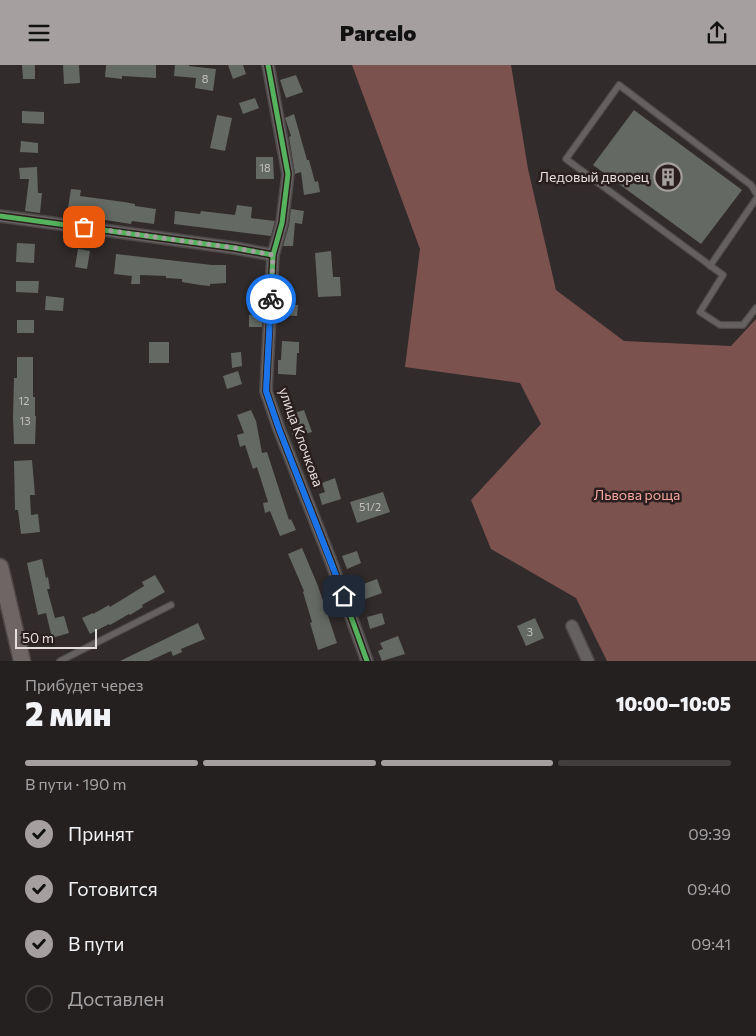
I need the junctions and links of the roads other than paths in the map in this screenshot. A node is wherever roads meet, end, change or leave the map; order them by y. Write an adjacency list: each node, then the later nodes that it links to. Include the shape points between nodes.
1 (268, 65): 5 (street, улица Клочкова, via 288,174 282,223)
2 (756, 193): 6 (lane, via 751,185 619,85 566,159)
3 (756, 199): 6 (lane)
4 (0, 216): 5 (street)
5 (273, 255): 13 (street, улица Клочкова, via 266,391)
6 (710, 266): 7 (lane, via 723,275 700,312 720,325 743,325)
7 (756, 308)
8 (0, 567): 11 (main road)
9 (171, 605): 12 (lane)
10 (572, 626): 14 (street)
11 (23, 661)
12 (60, 661)
13 (367, 661)
14 (588, 661)

